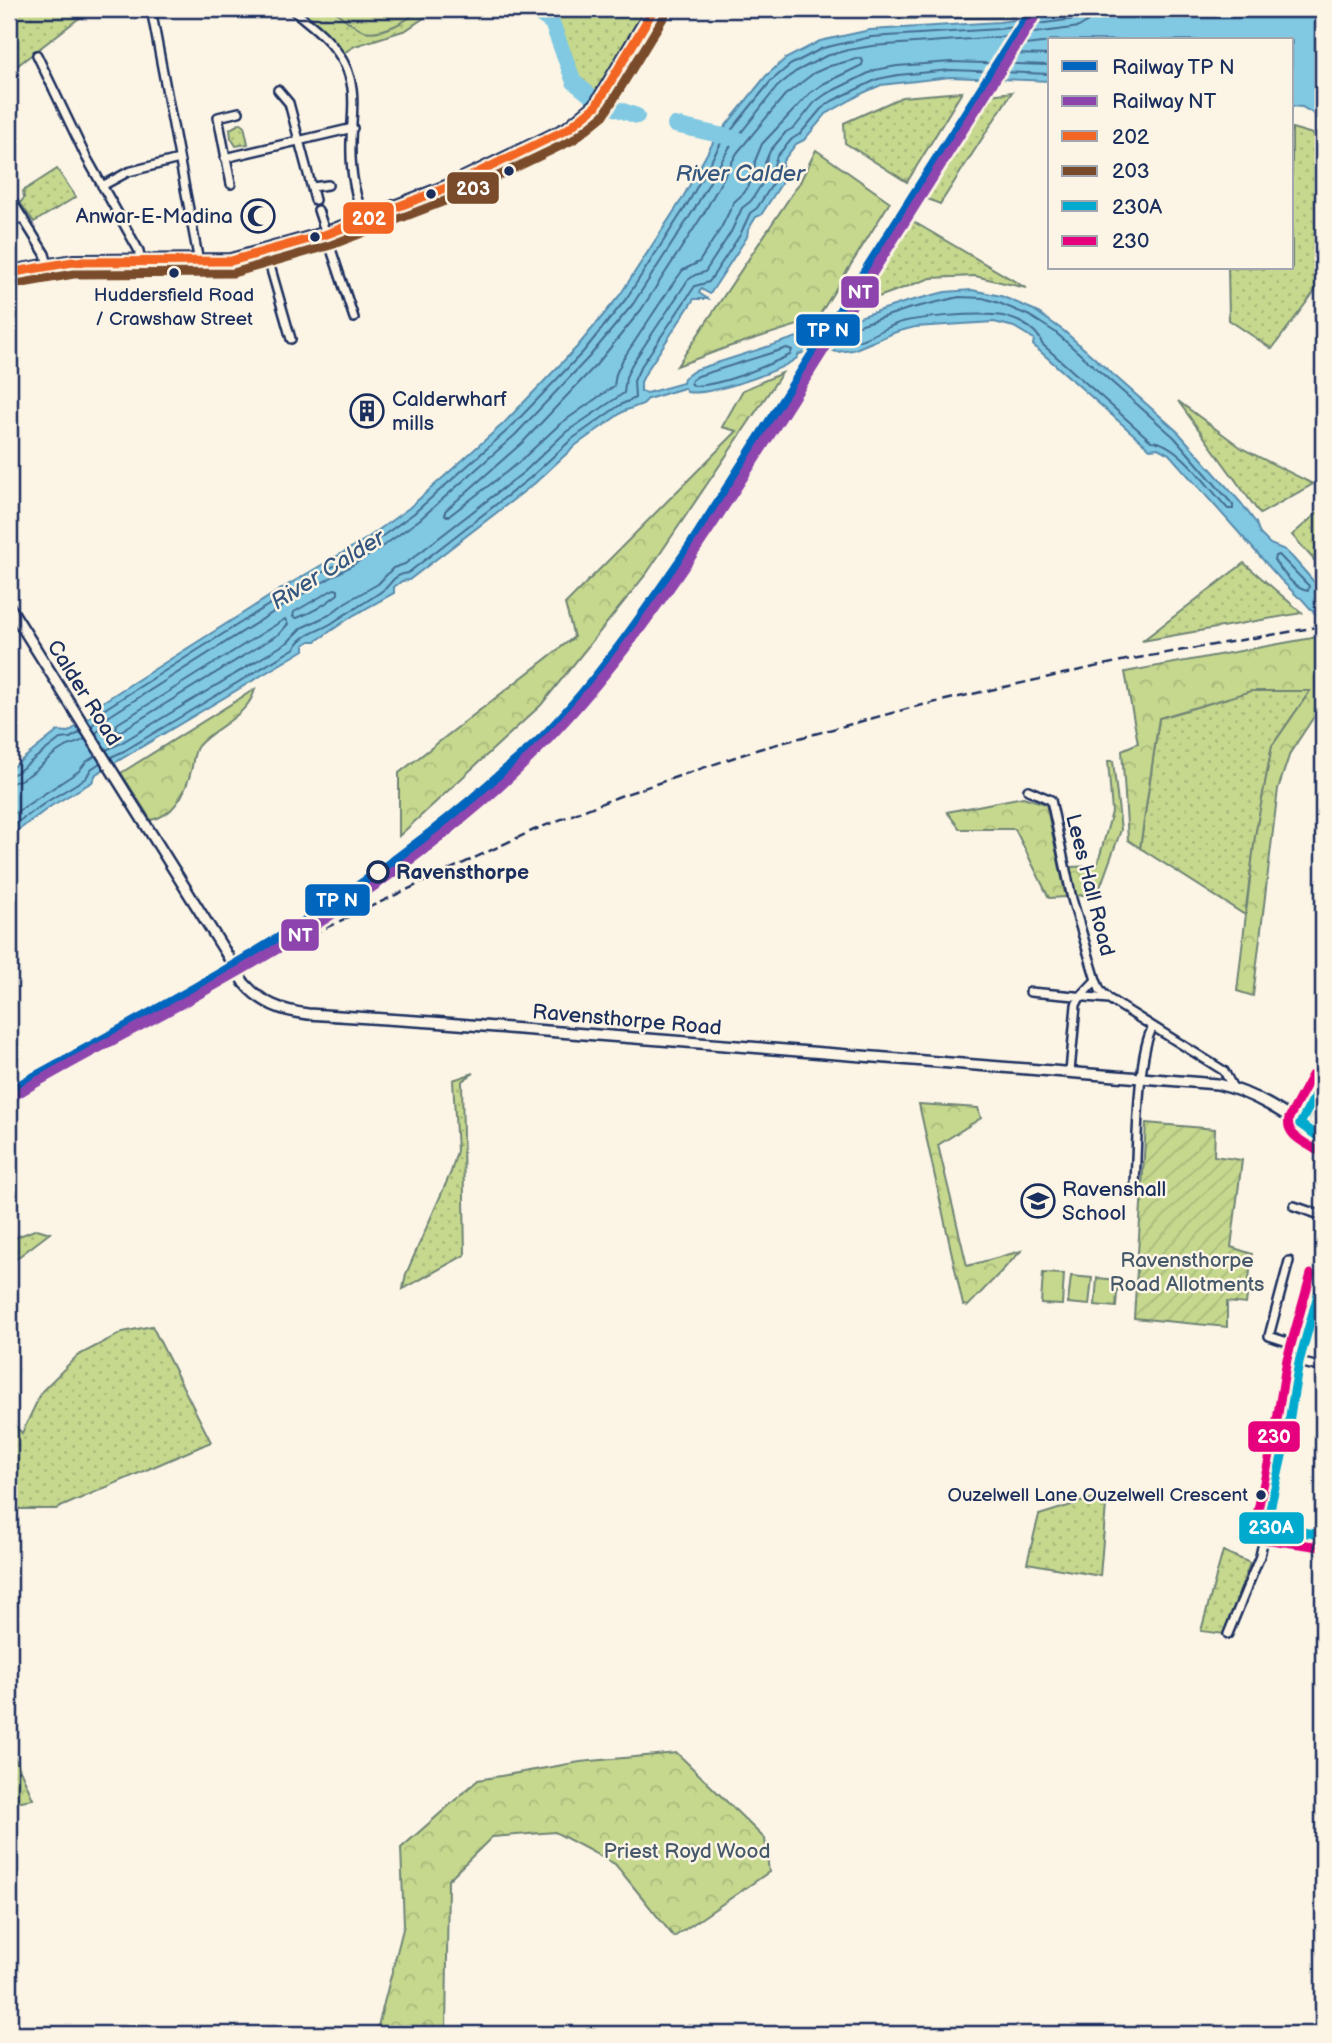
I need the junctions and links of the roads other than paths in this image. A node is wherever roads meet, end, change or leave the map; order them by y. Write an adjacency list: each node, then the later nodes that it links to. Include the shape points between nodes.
1 (151, 9): 10 (street)
2 (292, 9): 7 (street, via 340,55 353,91)
3 (654, 9): 19 (highway, via 596,106 568,129)
4 (37, 55): 13 (street)
5 (278, 90): 8 (street, via 289,103)
6 (239, 112): 9 (street, via 218,117)
7 (353, 128): 8 (street); 19 (street, via 353,188)
8 (299, 139): 9 (street); 14 (street)
9 (225, 158): 11 (street)
10 (179, 159): 13 (street, via 128,172); 24 (street)
11 (231, 184)
12 (328, 185): 14 (street)
13 (102, 186): 23 (street, via 139,250)
14 (312, 187): 16 (street)
15 (9, 196): 18 (street)
16 (315, 200)
17 (318, 210): 21 (street)
18 (22, 218): 20 (street); 25 (street)
19 (365, 221): 21 (highway)
20 (9, 225)
21 (327, 234): 22 (highway); 27 (street)
22 (267, 252): 24 (highway, via 230,261); 28 (street)
23 (140, 260): 24 (highway); 25 (highway)
24 (199, 262)
25 (48, 265): 26 (highway)
26 (9, 273)
27 (354, 318)
28 (291, 339)
29 (9, 606): 31 (street, Calder Road)
30 (1028, 790): 32 (street, Lees Hall Road, via 1051,800 1072,899)
31 (130, 797): 37 (street, Ravensthorpe Road, bridge, via 244,984 255,996 293,1013)
32 (1096, 980): 34 (street); 35 (street, Lees Hall Road)
33 (1030, 992): 34 (street, Lees Hall Road)
34 (1080, 997): 35 (street, Lees Hall Road); 37 (street)
35 (1109, 999): 36 (street, Lees Hall Road)
36 (1153, 1027): 38 (street, via 1147,1036); 40 (street, Lees Hall Road, via 1224,1071)
37 (1070, 1072): 38 (street, Ravensthorpe Road)
38 (1142, 1077): 40 (street, Ravensthorpe Road); 43 (street)
39 (1323, 1081): 41 (street)
40 (1233, 1088): 41 (street, Lees Hall Road)
41 (1300, 1124): 42 (street, Lees Hall Road)
42 (1323, 1140)
43 (1135, 1184)
44 (1294, 1206): 45 (street)
45 (1323, 1216)
46 (1289, 1261): 48 (street, via 1269,1336)
47 (1323, 1276): 48 (street)
48 (1303, 1347): 49 (street)
49 (1299, 1362): 50 (street); 51 (street)
50 (1323, 1367)
51 (1266, 1527): 52 (street); 53 (street, via 1260,1556)
52 (1323, 1535)
53 (1228, 1634)

